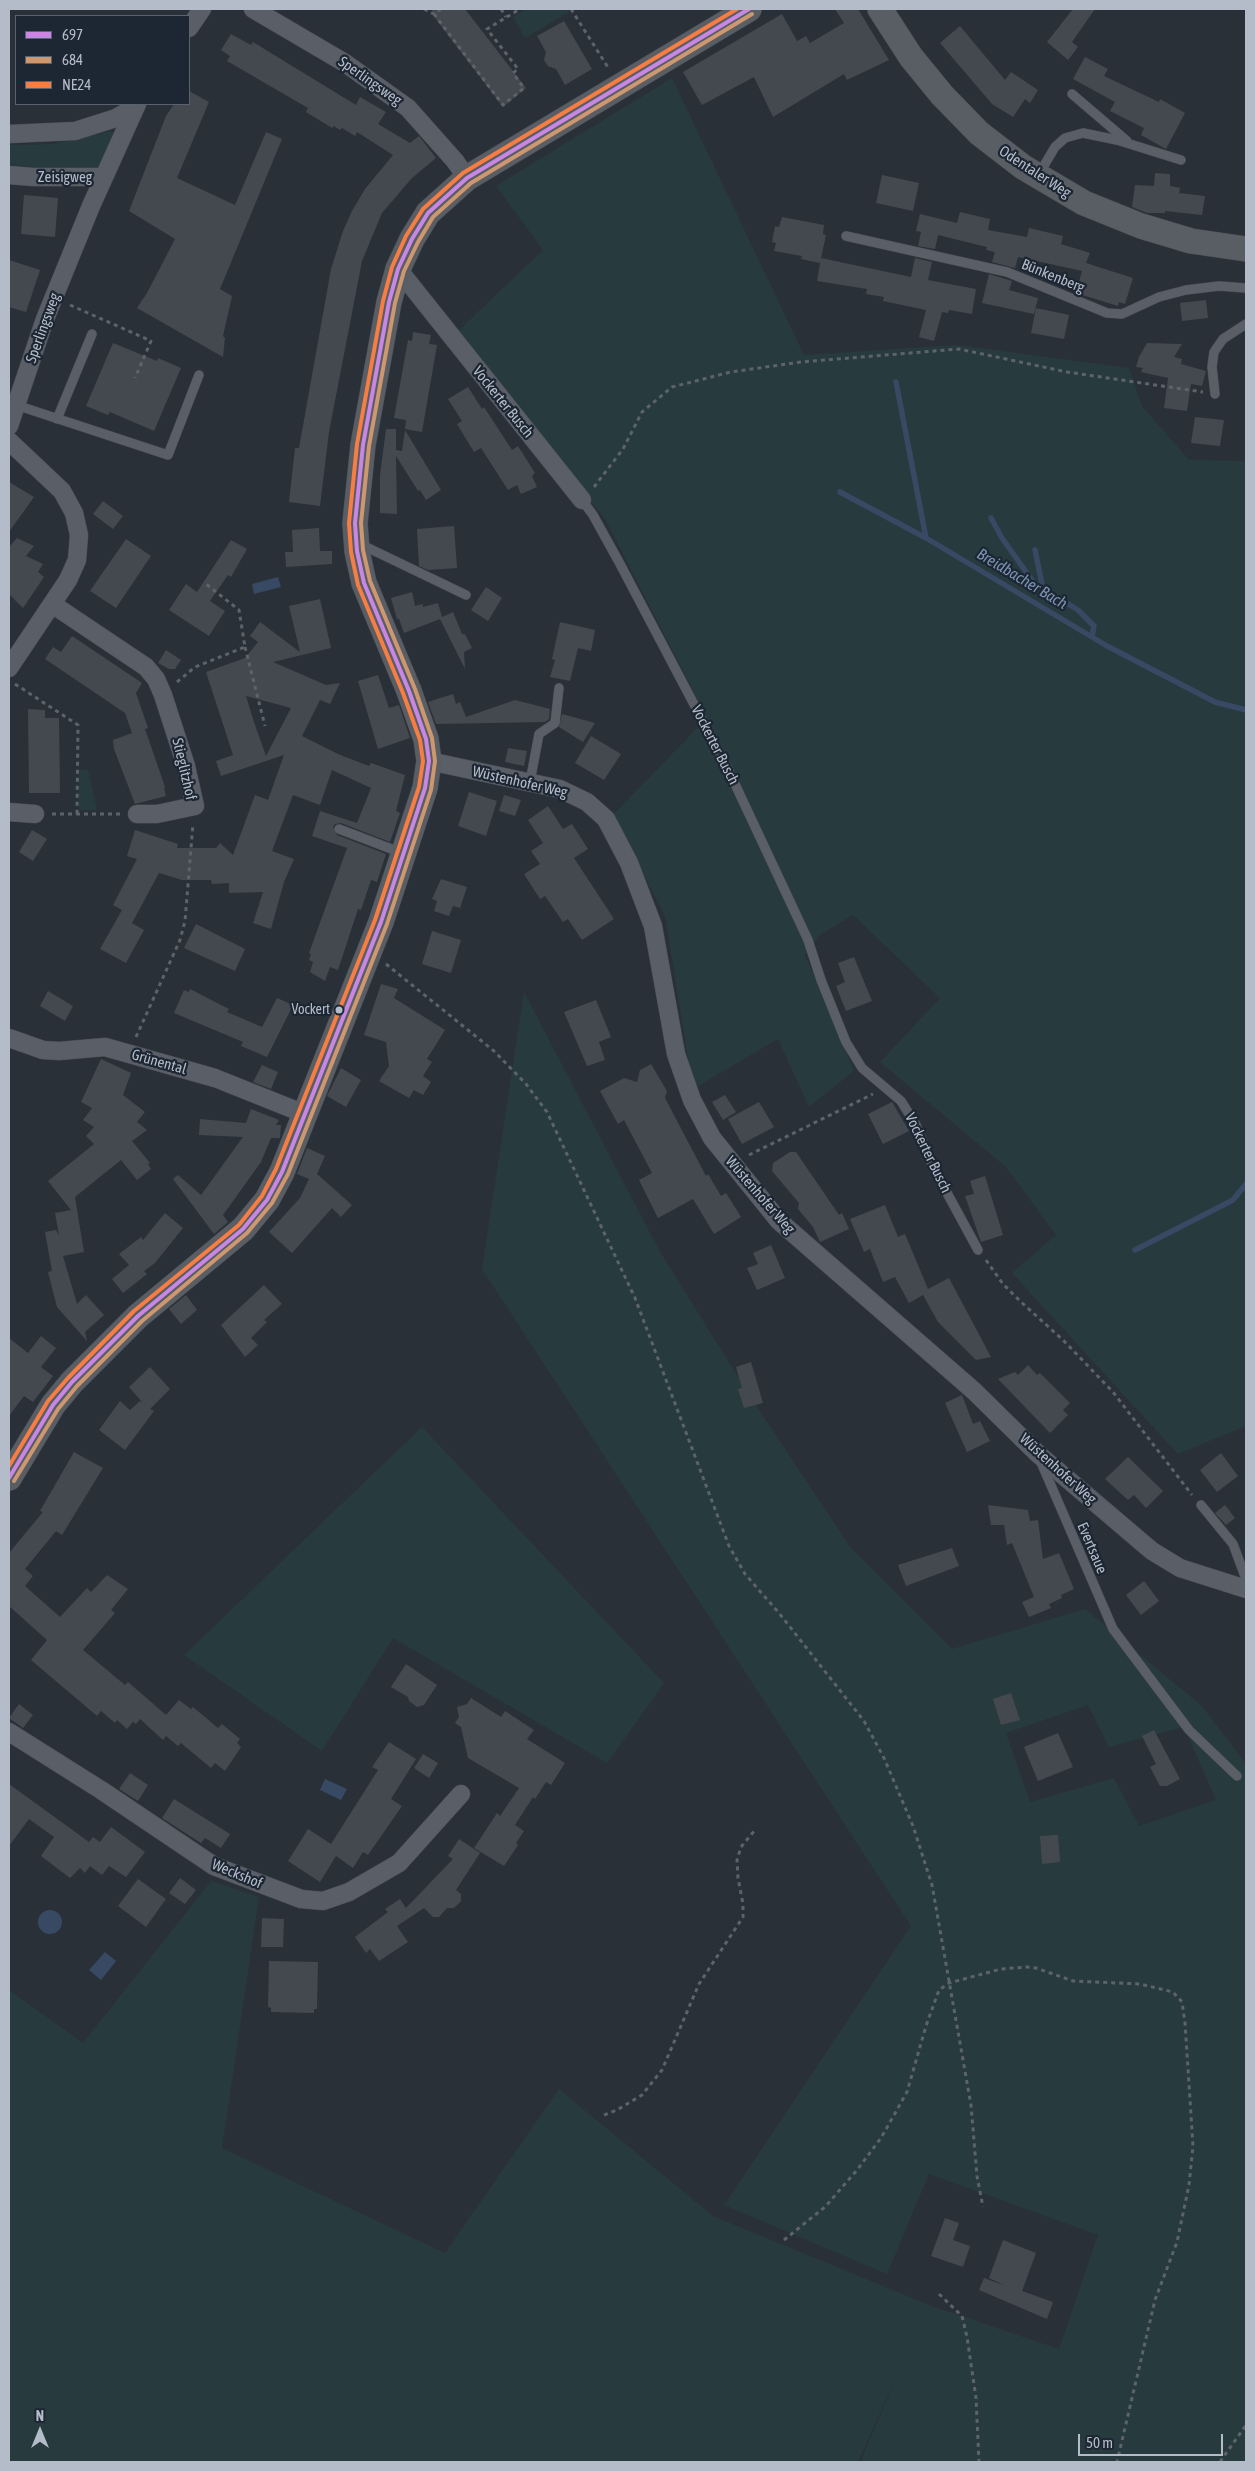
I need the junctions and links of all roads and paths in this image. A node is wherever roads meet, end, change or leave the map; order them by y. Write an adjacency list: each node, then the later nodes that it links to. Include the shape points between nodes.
1 (202, 9): 12 (street)
2 (253, 9): 22 (street, Sperlingsweg, via 345,62 408,108)
3 (424, 9): 10 (path)
4 (441, 9): 10 (path)
5 (501, 9): 11 (path)
6 (520, 9): 11 (path)
7 (571, 9): 13 (path)
8 (749, 9): 13 (street)
9 (880, 9): 20 (street, Odentaler Weg, via 919,68 962,117 1001,151)
10 (434, 14): 11 (path, via 503,105 524,88 513,73 518,69 487,29)
11 (506, 17)
12 (190, 27)
13 (621, 86): 22 (street)
14 (1072, 94): 17 (lane)
15 (136, 105): 16 (street, Zeisigweg, via 116,118 75,130); 21 (street, Zeisigweg)
16 (9, 134)
17 (1130, 144): 18 (lane); 20 (lane, via 1083,133 1065,138 1055,147)
18 (1181, 160)
19 (9, 175): 21 (street, Zeisigweg)
20 (1038, 176): 24 (street, Odentaler Weg, via 1084,203 1141,226 1191,241)
21 (104, 177): 27 (street, Sperlingsweg)
22 (466, 178): 25 (street, via 428,213)
23 (846, 236): 26 (lane, Bünkenberg, via 1007,272 1107,313 1122,314 1159,297 1186,290 1219,286)
24 (1246, 249)
25 (398, 269): 37 (street, Vockerter Busch); 38 (street, via 362,453)
26 (1246, 288)
27 (54, 298): 31 (path, via 151,341); 33 (street, Sperlingsweg)
28 (1246, 324): 32 (lane, via 1223,339 1214,352)
29 (92, 334): 34 (lane)
30 (199, 375): 34 (lane, via 168,455)
31 (136, 378)
32 (1215, 394): 37 (path, via 1067,372 959,349 801,362 732,372 672,387 642,412 623,449)
33 (16, 405): 34 (lane); 35 (street, Sperlingsweg)
34 (57, 419)
35 (9, 426)
36 (9, 441): 41 (street, via 62,491 78,525 75,565)
37 (582, 500): 60 (lane, Vockerter Busch, via 619,562 727,767 808,940 846,1042 862,1068)
38 (356, 543): 40 (lane); 48 (street, via 364,583 420,719)
39 (206, 584): 42 (path, via 239,610)
40 (466, 595)
41 (52, 604): 43 (street); 46 (street, Stieglitzhof, via 146,667)
42 (245, 647): 46 (path, via 194,667); 47 (path)
43 (9, 668)
44 (9, 680): 53 (path, via 78,725)
45 (559, 688): 49 (lane, via 555,723 539,734)
46 (163, 695): 50 (street, Stieglitzhof, via 186,766)
47 (265, 726)
48 (429, 761): 49 (street, Wüstenhofer Weg); 56 (street, via 425,788)
49 (530, 782): 62 (street, Wüstenhofer Weg, via 565,791 587,802 606,819 616,836 654,926 676,1054 685,1084 712,1138)
50 (194, 806): 54 (street, Stieglitzhof, via 164,813); 59 (path, via 185,921 180,940)
51 (9, 812): 52 (street)
52 (35, 814): 53 (path)
53 (77, 814): 54 (path)
54 (136, 814)
55 (339, 829): 56 (lane)
56 (404, 853): 57 (street)
57 (370, 950): 61 (street); 73 (path, via 494,1050 547,1112 634,1298 729,1546 745,1574 864,1721 884,1758 913,1826 932,1885)
58 (9, 1038): 59 (street, Grünental, via 43,1050 105,1047)
59 (129, 1053): 61 (street, Grünental, via 233,1084)
60 (887, 1087): 62 (path); 63 (lane, Vockerter Busch, via 902,1101 916,1125 934,1169)
61 (305, 1114): 65 (street, via 282,1172 262,1206 243,1229 138,1316 72,1382 53,1405)
62 (733, 1163): 64 (street, Wüstenhofer Weg, via 779,1221 974,1391)
63 (978, 1250): 66 (path, via 1009,1290 1113,1392)
64 (1038, 1454): 68 (street, Wüstenhofer Weg, via 1171,1564); 70 (lane, Evertsaue, via 1113,1629 1189,1730)
65 (9, 1478)
66 (1201, 1505): 67 (lane, via 1232,1544)
67 (1246, 1579)
68 (1246, 1590)
69 (9, 1732): 71 (street, Weckshof, via 214,1866 301,1899 323,1901 349,1892 399,1863)
70 (1237, 1776)
71 (461, 1794)
72 (755, 1830): 74 (path, via 741,1848 737,1860 743,1917 700,1984 662,2070 642,2095)
73 (949, 1983): 75 (path, via 971,2106); 76 (path, via 939,1990 907,2092 881,2138 825,2207); 80 (path, via 1001,1969 1027,1967 1073,1981 1159,1987 1173,1992 1182,2002 1193,2146 1189,2185 1177,2242 1155,2300)
74 (604, 2116)
75 (982, 2207)
76 (784, 2240)
77 (939, 2294): 79 (path, via 962,2316 967,2337 976,2398)
78 (1246, 2425): 81 (path)
79 (979, 2462)
80 (1117, 2462)
81 (1220, 2462)

